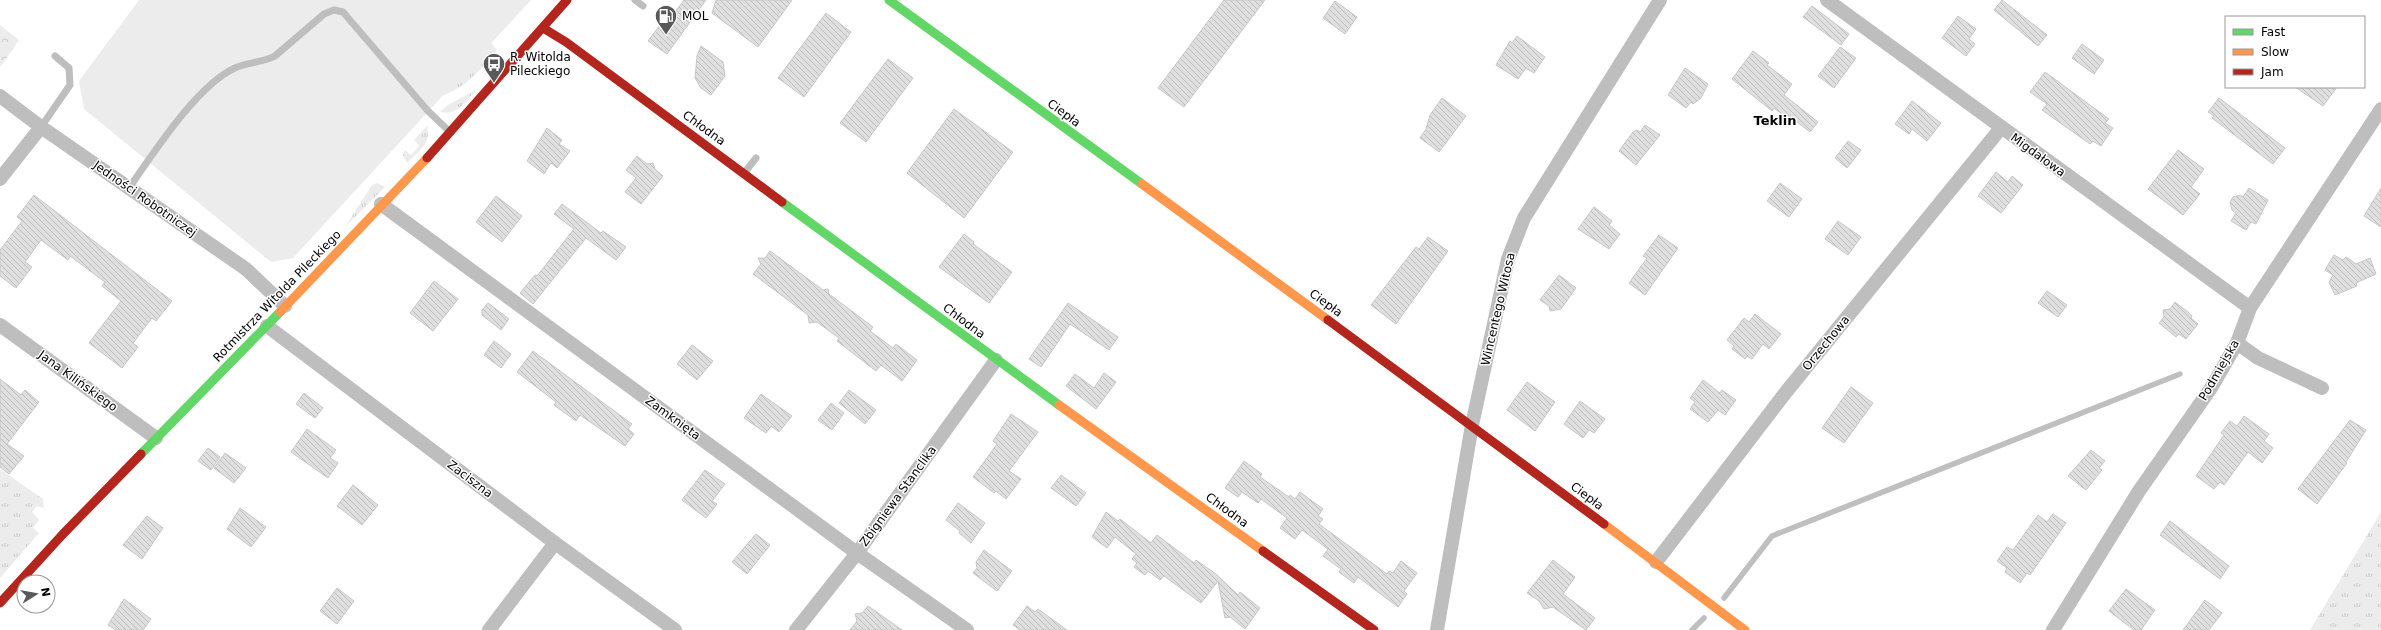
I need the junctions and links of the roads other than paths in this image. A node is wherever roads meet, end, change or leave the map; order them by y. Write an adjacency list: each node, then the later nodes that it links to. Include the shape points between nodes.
1 (567, 0): 7 (street, Rotmistrza Witolda Pileckiego)
2 (635, 0): 6 (lane)
3 (889, 0): 26 (street, Ciepła)
4 (1660, 0): 26 (street, Wincentego Witosa, via 1524,218 1508,259)
5 (1827, 0): 12 (street, Migdałowa)
6 (643, 6)
7 (543, 28): 13 (street, Rotmistrza Witolda Pileckiego); 15 (street, Chłodna, via 566,42)
8 (55, 56): 11 (lane, via 69,68 70,85)
9 (0, 96): 11 (street, Jedności Robotniczej)
10 (2381, 109): 20 (street, Podmiejska)
11 (40, 127): 16 (street); 17 (street, Jedności Robotniczej)
12 (2001, 128): 20 (street, Migdałowa); 30 (street, Orzechowa, via 1786,392)
13 (451, 132): 17 (lane, via 428,111 343,12 334,10 324,14 275,56 235,68 213,82 170,130); 18 (street, Rotmistrza Witolda Pileckiego)
14 (756, 158): 15 (lane)
15 (744, 173): 24 (street, Chłodna)
16 (0, 179)
17 (129, 188): 19 (street, Jedności Robotniczej, via 246,269)
18 (381, 204): 19 (street, Rotmistrza Witolda Pileckiego); 29 (street, Zamknięta)
19 (285, 306): 22 (street, Rotmistrza Witolda Pileckiego)
20 (2250, 308): 23 (street, Podmiejska)
21 (0, 325): 27 (street, Jana Kilińskiego)
22 (267, 326): 27 (street, Rotmistrza Witolda Pileckiego); 28 (street, Zaciszna)
23 (2237, 343): 25 (street, via 2258,358); 39 (street, Podmiejska, via 2211,388 2140,491)
24 (996, 360): 29 (street, Zbigniewa Stanclika); 36 (street, Chłodna)
25 (2322, 388)
26 (1472, 425): 30 (street, Ciepła); 37 (street, Wincentego Witosa)
27 (156, 438): 31 (street, Rotmistrza Witolda Pileckiego)
28 (554, 543): 32 (street); 33 (street, Zaciszna)
29 (857, 553): 34 (street, Zbigniewa Stanclika); 35 (street, Zamknięta)
30 (1656, 562): 38 (street, Ciepła)
31 (0, 603)
32 (489, 630)
33 (675, 630)
34 (796, 630)
35 (967, 630)
36 (1374, 630)
37 (1437, 630)
38 (1745, 630)
39 (2053, 630)

